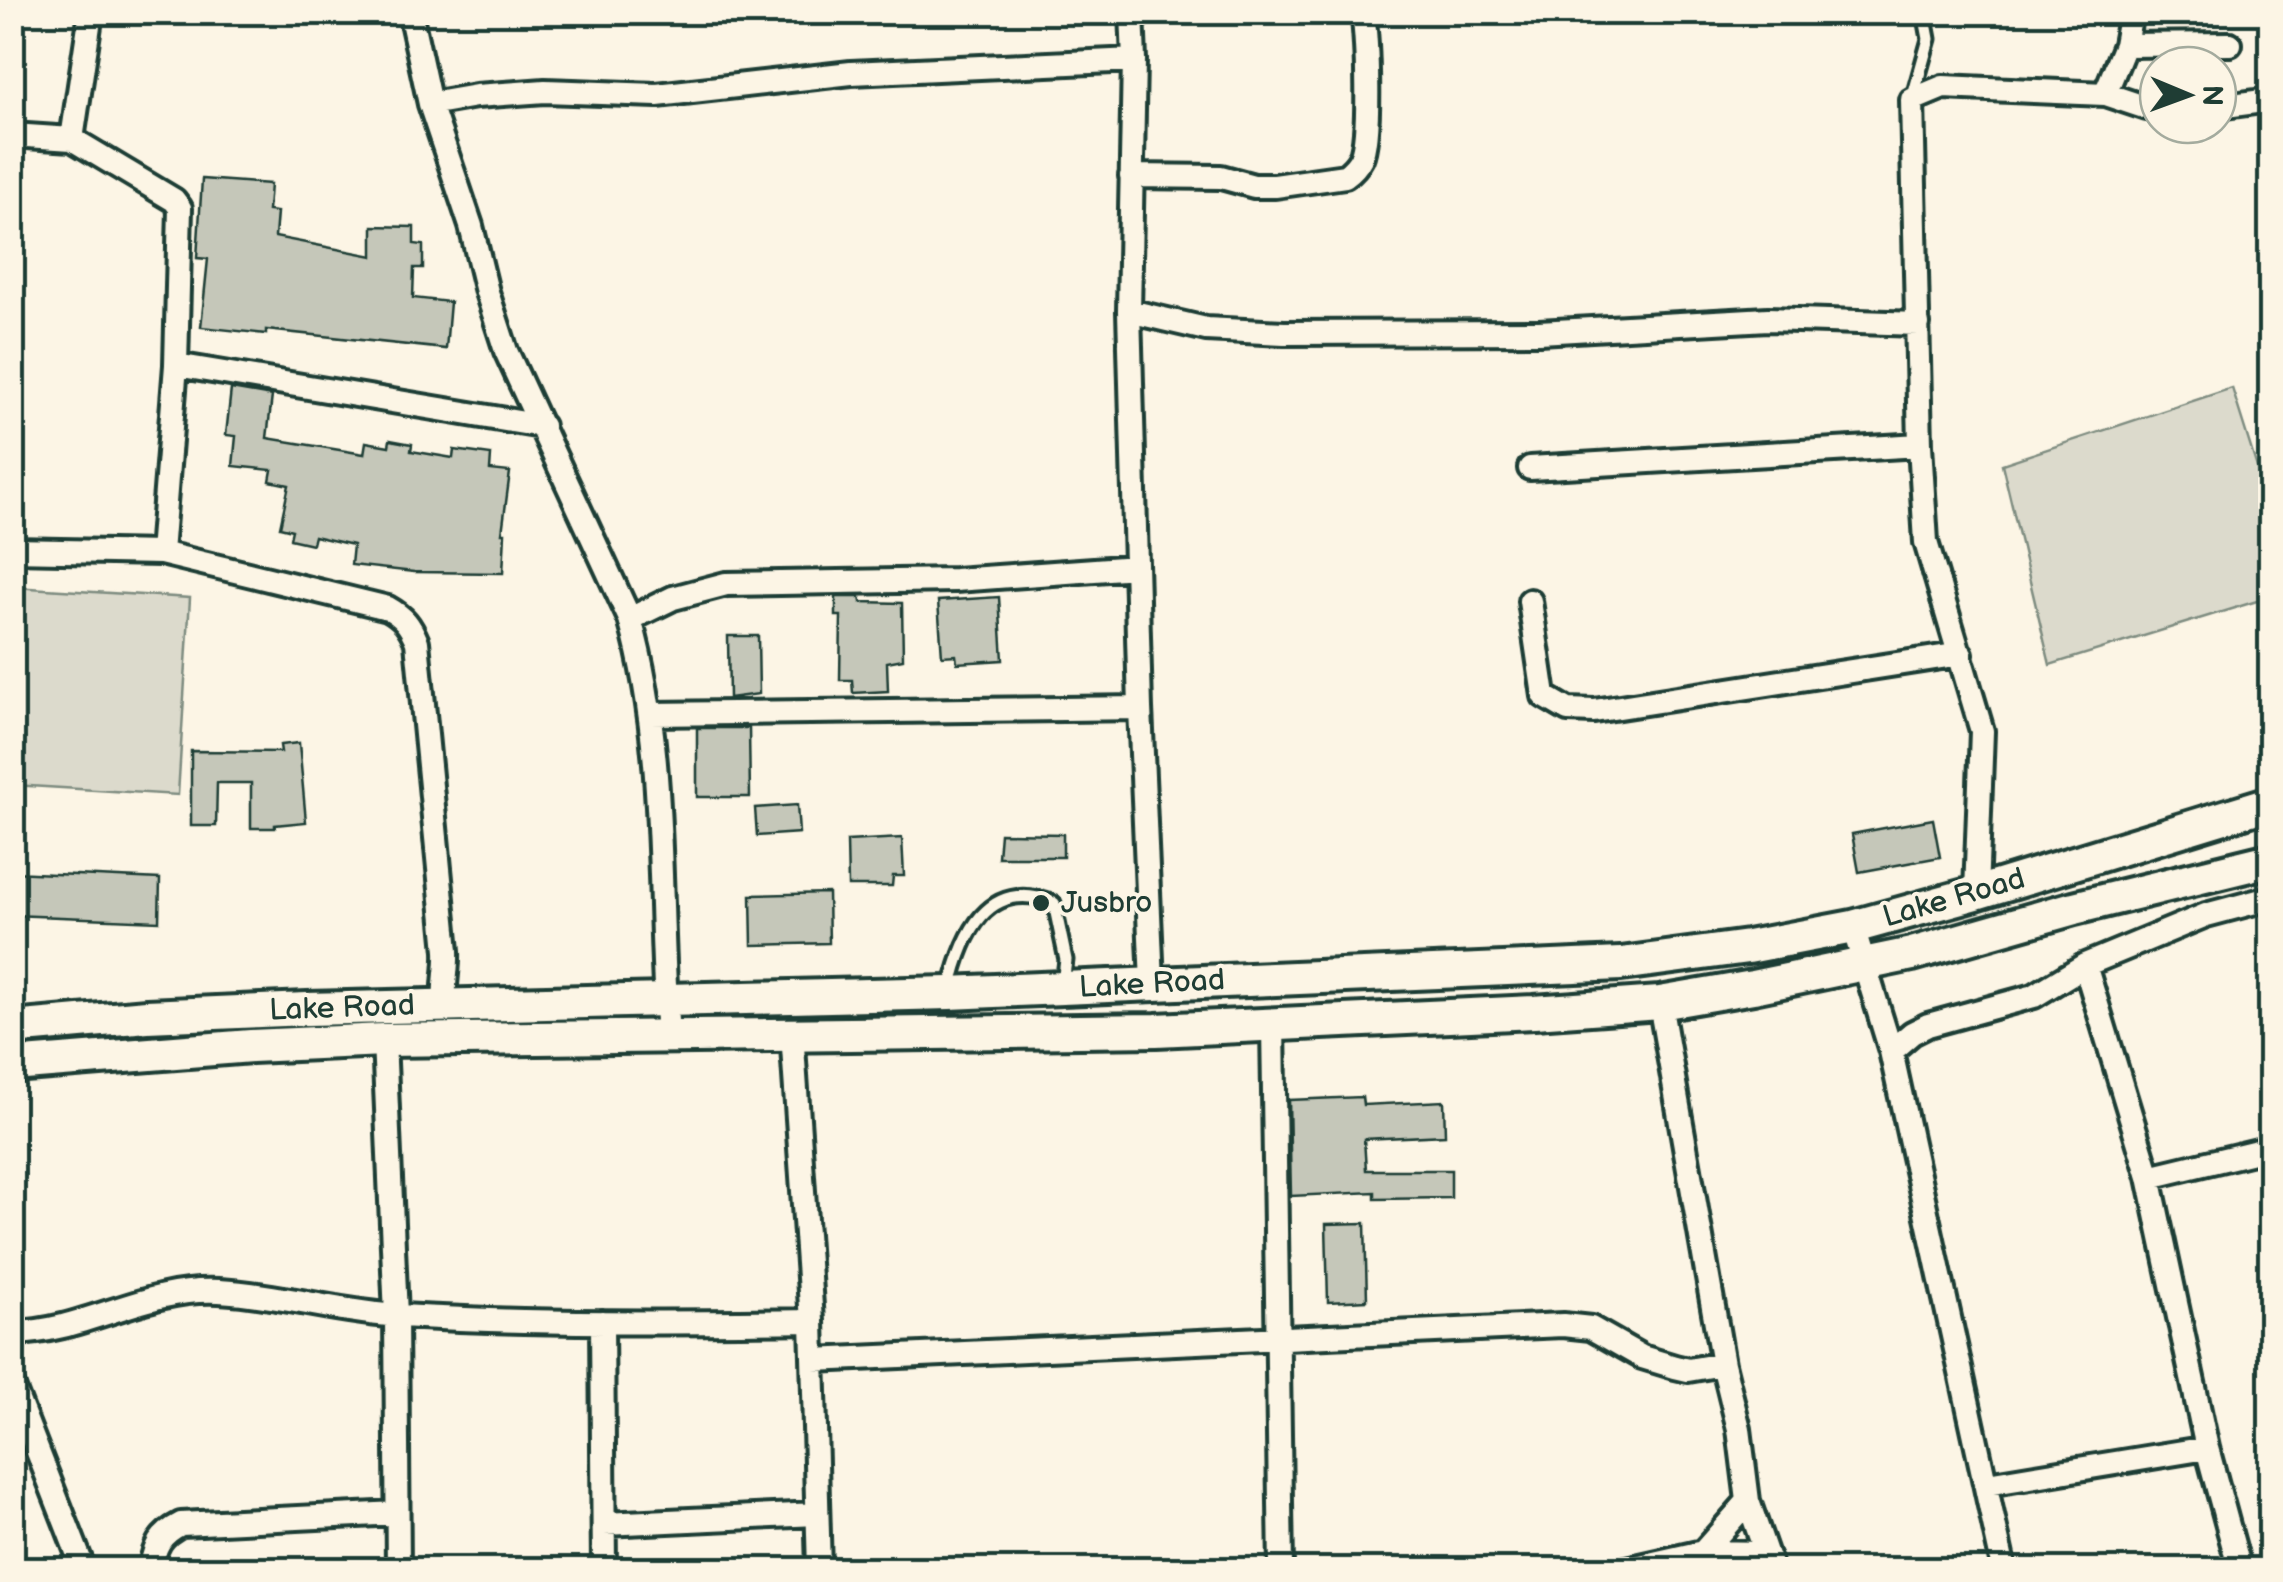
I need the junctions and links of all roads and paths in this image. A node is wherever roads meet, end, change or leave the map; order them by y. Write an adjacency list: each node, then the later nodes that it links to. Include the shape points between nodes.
1 (90, 12): 17 (street)
2 (410, 12): 13 (street)
3 (1132, 12): 9 (street)
4 (1364, 12): 18 (street, via 1364,146 1345,176 1254,186 1221,177)
5 (1924, 12): 11 (lane, via 1929,38)
6 (2131, 12): 8 (street)
7 (2230, 44): 8 (street)
8 (2126, 45): 10 (street)
9 (1134, 60): 13 (street, via 851,73 657,95 545,91); 18 (street)
10 (2105, 94): 11 (street, via 1944,87); 15 (street)
11 (1912, 100): 20 (street)
12 (2270, 100): 14 (street)
13 (430, 104): 22 (street, via 506,351)
14 (2238, 104)
15 (2138, 105)
16 (12, 134): 17 (street)
17 (72, 139): 21 (street, via 180,208)
18 (1131, 176): 19 (street)
19 (1129, 310): 20 (street, via 1206,329 1284,334 1539,332 1768,319); 27 (street)
20 (1918, 324): 23 (street)
21 (176, 365): 22 (street); 26 (street)
22 (542, 426): 29 (street)
23 (1920, 445): 24 (street); 30 (street, via 1926,542)
24 (1530, 468)
25 (12, 550): 26 (street)
26 (161, 553): 45 (street, via 388,608 410,626 447,950)
27 (1136, 567): 29 (street, via 955,580 726,584 673,598); 31 (street)
28 (1530, 601): 30 (street, via 1544,696 1568,710)
29 (630, 619): 32 (street)
30 (1961, 654): 35 (street, via 1982,731)
31 (1140, 708): 32 (street); 40 (street)
32 (651, 714): 43 (street)
33 (2270, 803): 35 (main road, Lake Road)
34 (2270, 860): 39 (main road, Lake Road)
35 (1976, 894): 37 (main road, Lake Road)
36 (2270, 898): 38 (street)
37 (1853, 927): 39 (street); 40 (main road, Lake Road, via 1621,964)
38 (2085, 965): 51 (street, via 2034,996 1912,1032); 54 (street)
39 (1863, 966): 44 (main road, Lake Road); 51 (street)
40 (1152, 983): 41 (main road, Lake Road)
41 (1062, 988): 42 (main road, Lake Road); 42 (lane, via 1066,960 1054,903 1024,897 1000,900 974,926)
42 (949, 993): 43 (main road, Lake Road)
43 (665, 1000): 45 (main road, Lake Road); 49 (street)
44 (1660, 1002): 46 (main road, Lake Road); 61 (street)
45 (444, 1005): 47 (main road, Lake Road)
46 (1273, 1024): 48 (main road, Lake Road); 59 (street)
47 (12, 1028)
48 (792, 1032): 49 (main road, Lake Road); 56 (street)
49 (668, 1035): 50 (main road, Lake Road)
50 (384, 1040): 52 (main road, Lake Road); 55 (street)
51 (1891, 1050): 65 (street)
52 (12, 1065)
53 (2270, 1148): 54 (street)
54 (2149, 1177): 64 (street)
55 (396, 1316): 57 (street); 58 (street, via 221,1291 172,1292 44,1332); 67 (street)
56 (812, 1321): 57 (street); 60 (street)
57 (602, 1322): 69 (street)
58 (12, 1332)
59 (1276, 1338): 60 (street); 61 (street, via 1563,1325 1591,1328 1674,1367); 78 (street)
60 (814, 1360): 68 (street)
61 (1723, 1364): 66 (street)
62 (12, 1385): 63 (street)
63 (23, 1446): 73 (street)
64 (2207, 1448): 65 (street); 80 (street)
65 (1988, 1484): 72 (street)
66 (1748, 1501): 70 (street); 71 (street)
67 (397, 1512): 74 (street, via 181,1524 164,1532); 75 (street)
68 (817, 1514): 69 (street); 77 (street)
69 (604, 1524): 76 (street)
70 (1703, 1552): 71 (street); 79 (street)
71 (1769, 1561)
72 (2002, 1569)
73 (84, 1570)
74 (150, 1570)
75 (398, 1570)
76 (604, 1570)
77 (819, 1570)
78 (1281, 1570)
79 (1624, 1570)
80 (2240, 1570)

